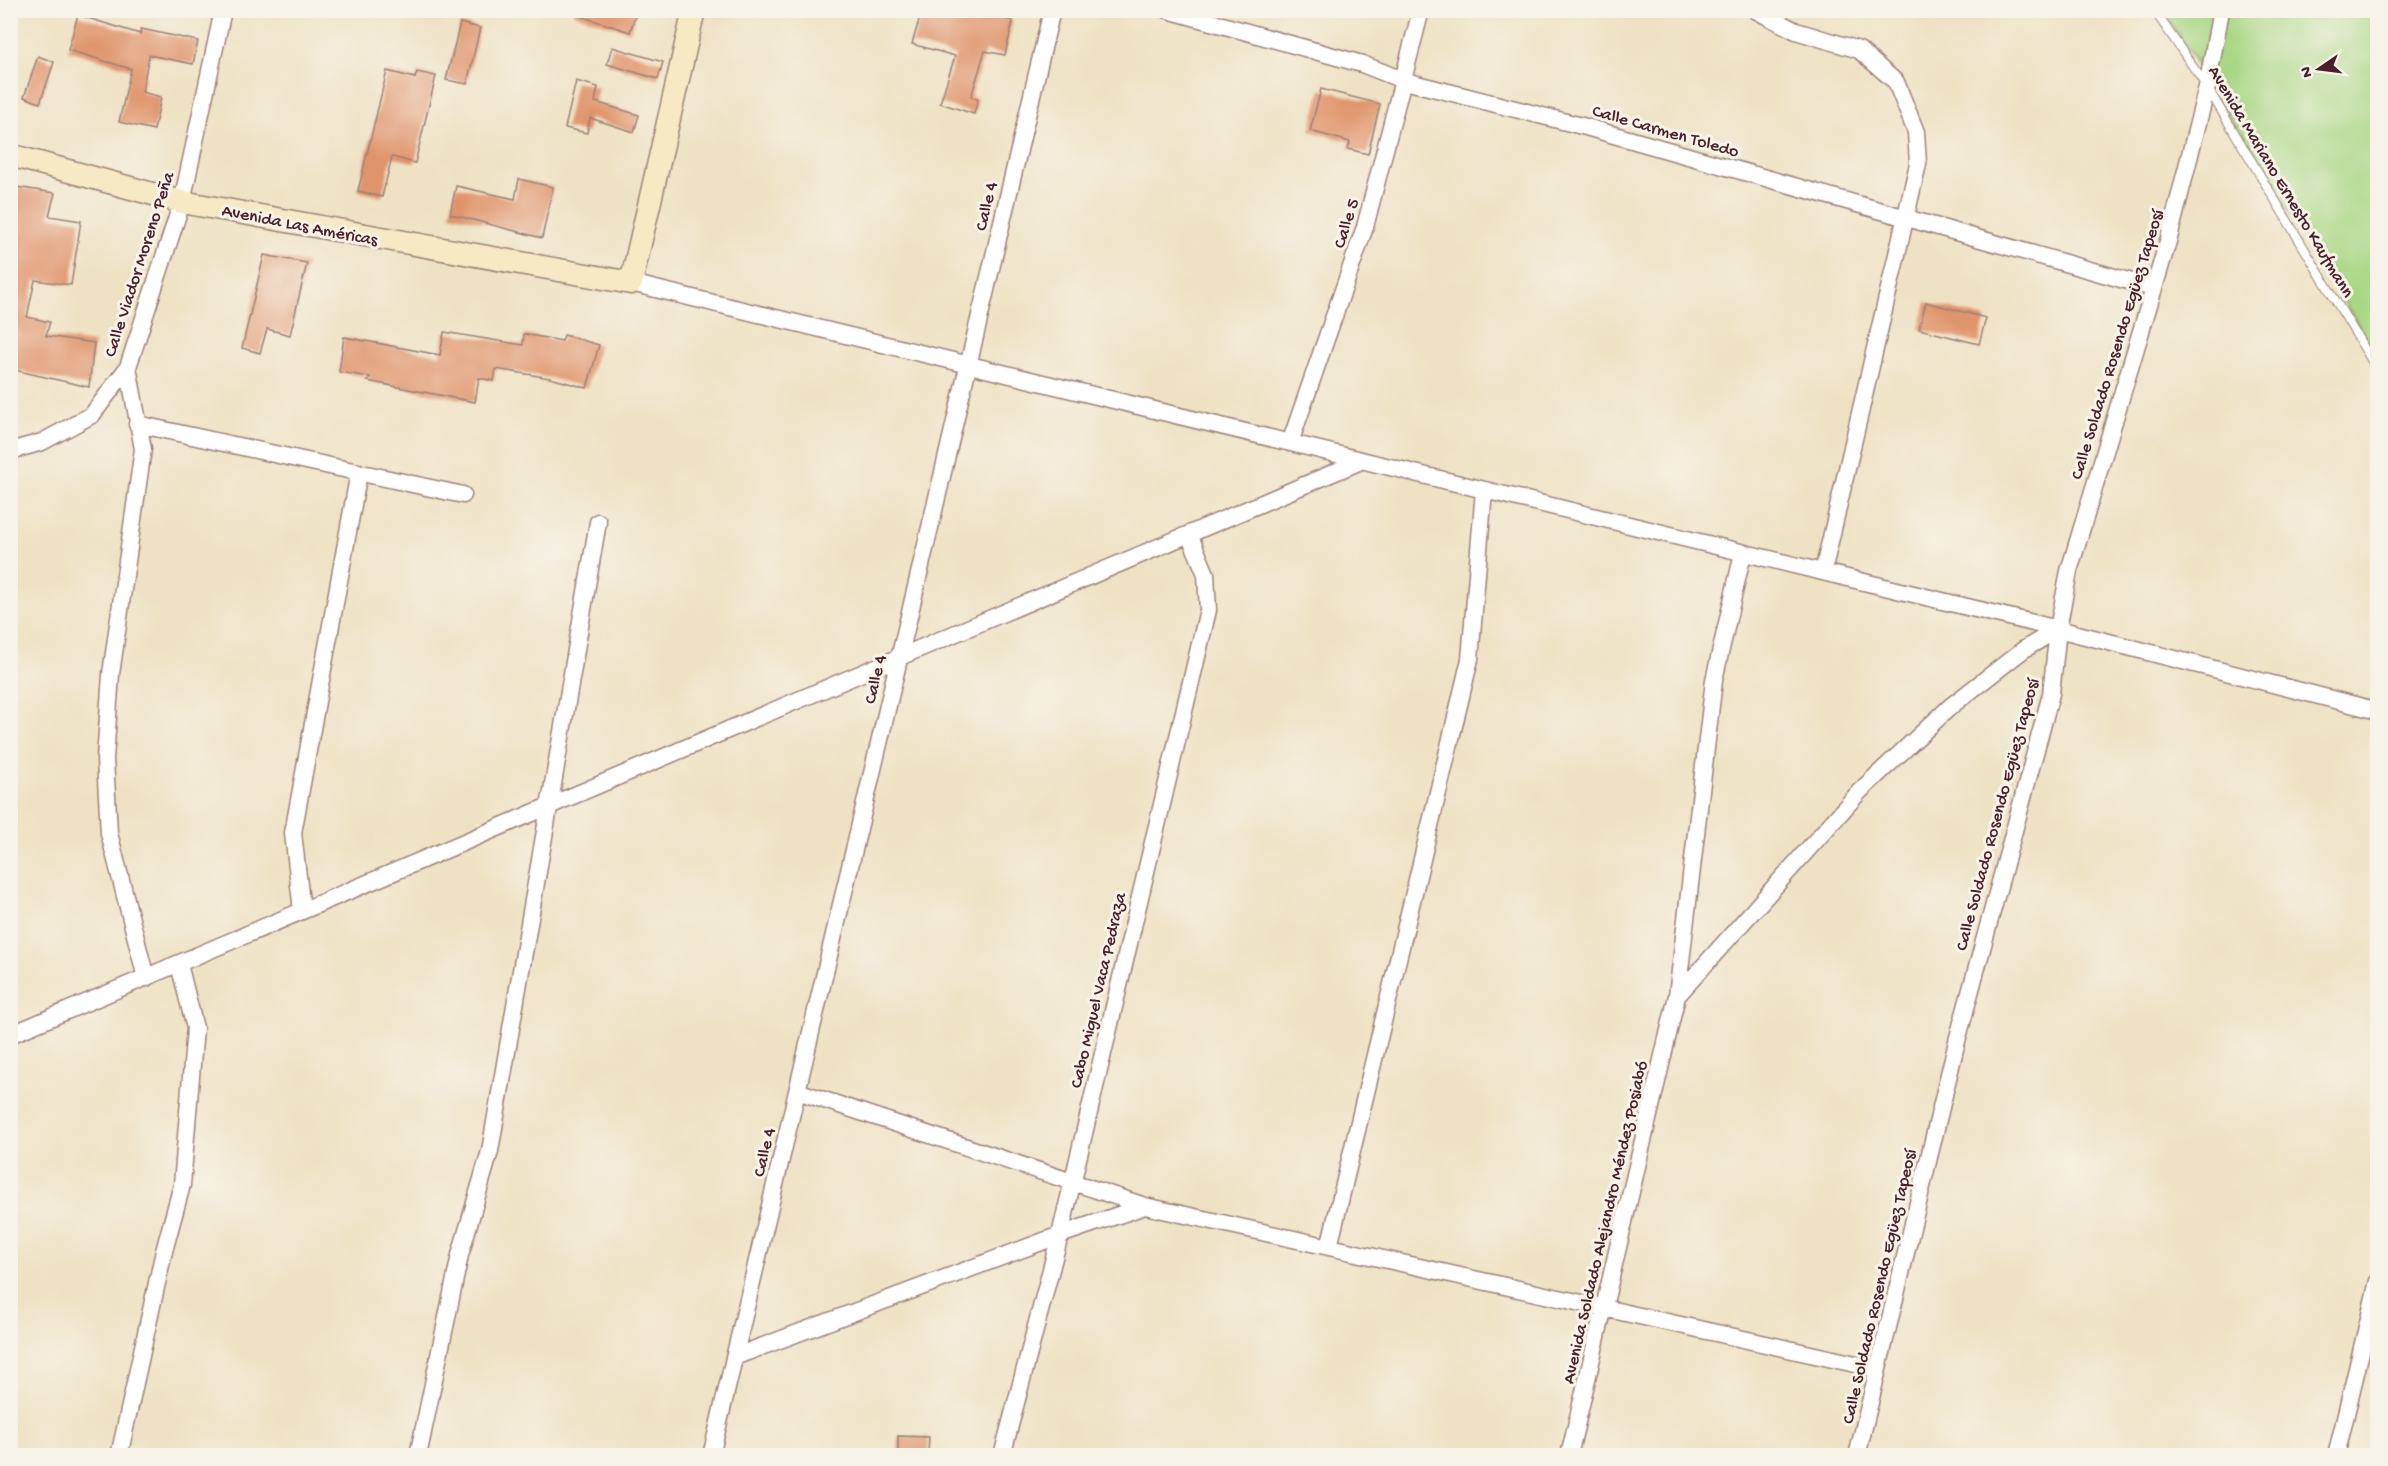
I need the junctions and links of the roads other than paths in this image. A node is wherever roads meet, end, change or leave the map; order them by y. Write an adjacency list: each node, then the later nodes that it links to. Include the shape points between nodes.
1 (223, 10): 12 (street, Calle Viador Moreno Peña)
2 (694, 10): 14 (main road)
3 (1052, 10): 16 (street, Calle 4)
4 (1168, 10): 9 (street, Calle Carmen Toledo, via 1362,64)
5 (1421, 10): 9 (street, Calle 5)
6 (1755, 10): 13 (street, via 1796,31 1859,50 1896,82 1916,132 1918,165)
7 (2154, 10): 10 (lane, Avenida Mariano Ernesto Kaufmann)
8 (2221, 10): 10 (street, Calle Soldado Rosendo Egüez Tapeosí)
9 (1405, 81): 13 (street, Calle Carmen Toledo, via 1586,127); 20 (street, Calle 5, via 1365,227)
10 (2207, 87): 15 (street, Calle Soldado Rosendo Egüez Tapeosí); 18 (lane, Avenida Mariano Ernesto Kaufmann)
11 (10, 155): 12 (main road, Avenida Las Américas)
12 (182, 202): 14 (main road, Avenida Las Américas); 17 (street, Calle Viador Moreno Peña)
13 (1906, 218): 15 (street, Calle Carmen Toledo); 29 (street)
14 (631, 283): 16 (street)
15 (2153, 288): 30 (street, Calle Soldado Rosendo Egüez Tapeosí, via 2069,571)
16 (968, 365): 20 (street); 31 (street, Calle 4)
17 (128, 367): 19 (street); 21 (street, Calle Viador Moreno Peña, via 92,415 42,442)
18 (2378, 371)
19 (137, 424): 23 (street); 36 (street, via 143,449 111,674 105,759 109,833)
20 (1290, 443): 22 (street)
21 (10, 452)
22 (1361, 461): 24 (street); 27 (street)
23 (359, 472): 25 (street); 34 (street, via 293,833)
24 (1484, 490): 28 (street); 43 (street, via 1470,659)
25 (463, 495)
26 (597, 522): 33 (street)
27 (1189, 534): 31 (street); 40 (street, Cabo Miguel Vaca Pedraza, via 1206,574 1208,610)
28 (1743, 553): 29 (street); 37 (street, Avenida Soldado Alejandro Méndez Posiabó, via 1714,680)
29 (1823, 572): 30 (street)
30 (2058, 629): 32 (street); 37 (street, via 2023,650 1951,706 1860,791); 47 (street, Calle Soldado Rosendo Egüez Tapeosí, via 2051,694 1957,1041)
31 (899, 657): 33 (street); 39 (street, Calle 4)
32 (2378, 711)
33 (548, 807): 34 (street); 49 (street, via 490,1151 460,1255)
34 (302, 911): 35 (street)
35 (178, 964): 36 (street); 48 (street, via 195,1028 182,1185)
36 (146, 978): 38 (street)
37 (1677, 996): 45 (street, Avenida Soldado Alejandro Méndez Posiabó)
38 (10, 1035)
39 (797, 1091): 40 (street); 46 (street, Calle 4)
40 (1072, 1182): 41 (street); 42 (street, Cabo Miguel Vaca Pedraza)
41 (1145, 1206): 42 (street); 43 (street)
42 (1060, 1235): 46 (street); 51 (street, Cabo Miguel Vaca Pedraza)
43 (1329, 1248): 45 (street)
44 (2378, 1281): 54 (street)
45 (1604, 1308): 47 (street); 52 (street, Avenida Soldado Alejandro Méndez Posiabó)
46 (734, 1357): 50 (street, Calle 4)
47 (1878, 1369): 53 (street, Calle Soldado Rosendo Egüez Tapeosí)
48 (119, 1455)
49 (418, 1455)
50 (711, 1455)
51 (1002, 1455)
52 (1569, 1455)
53 (1857, 1455)
54 (2336, 1455)

